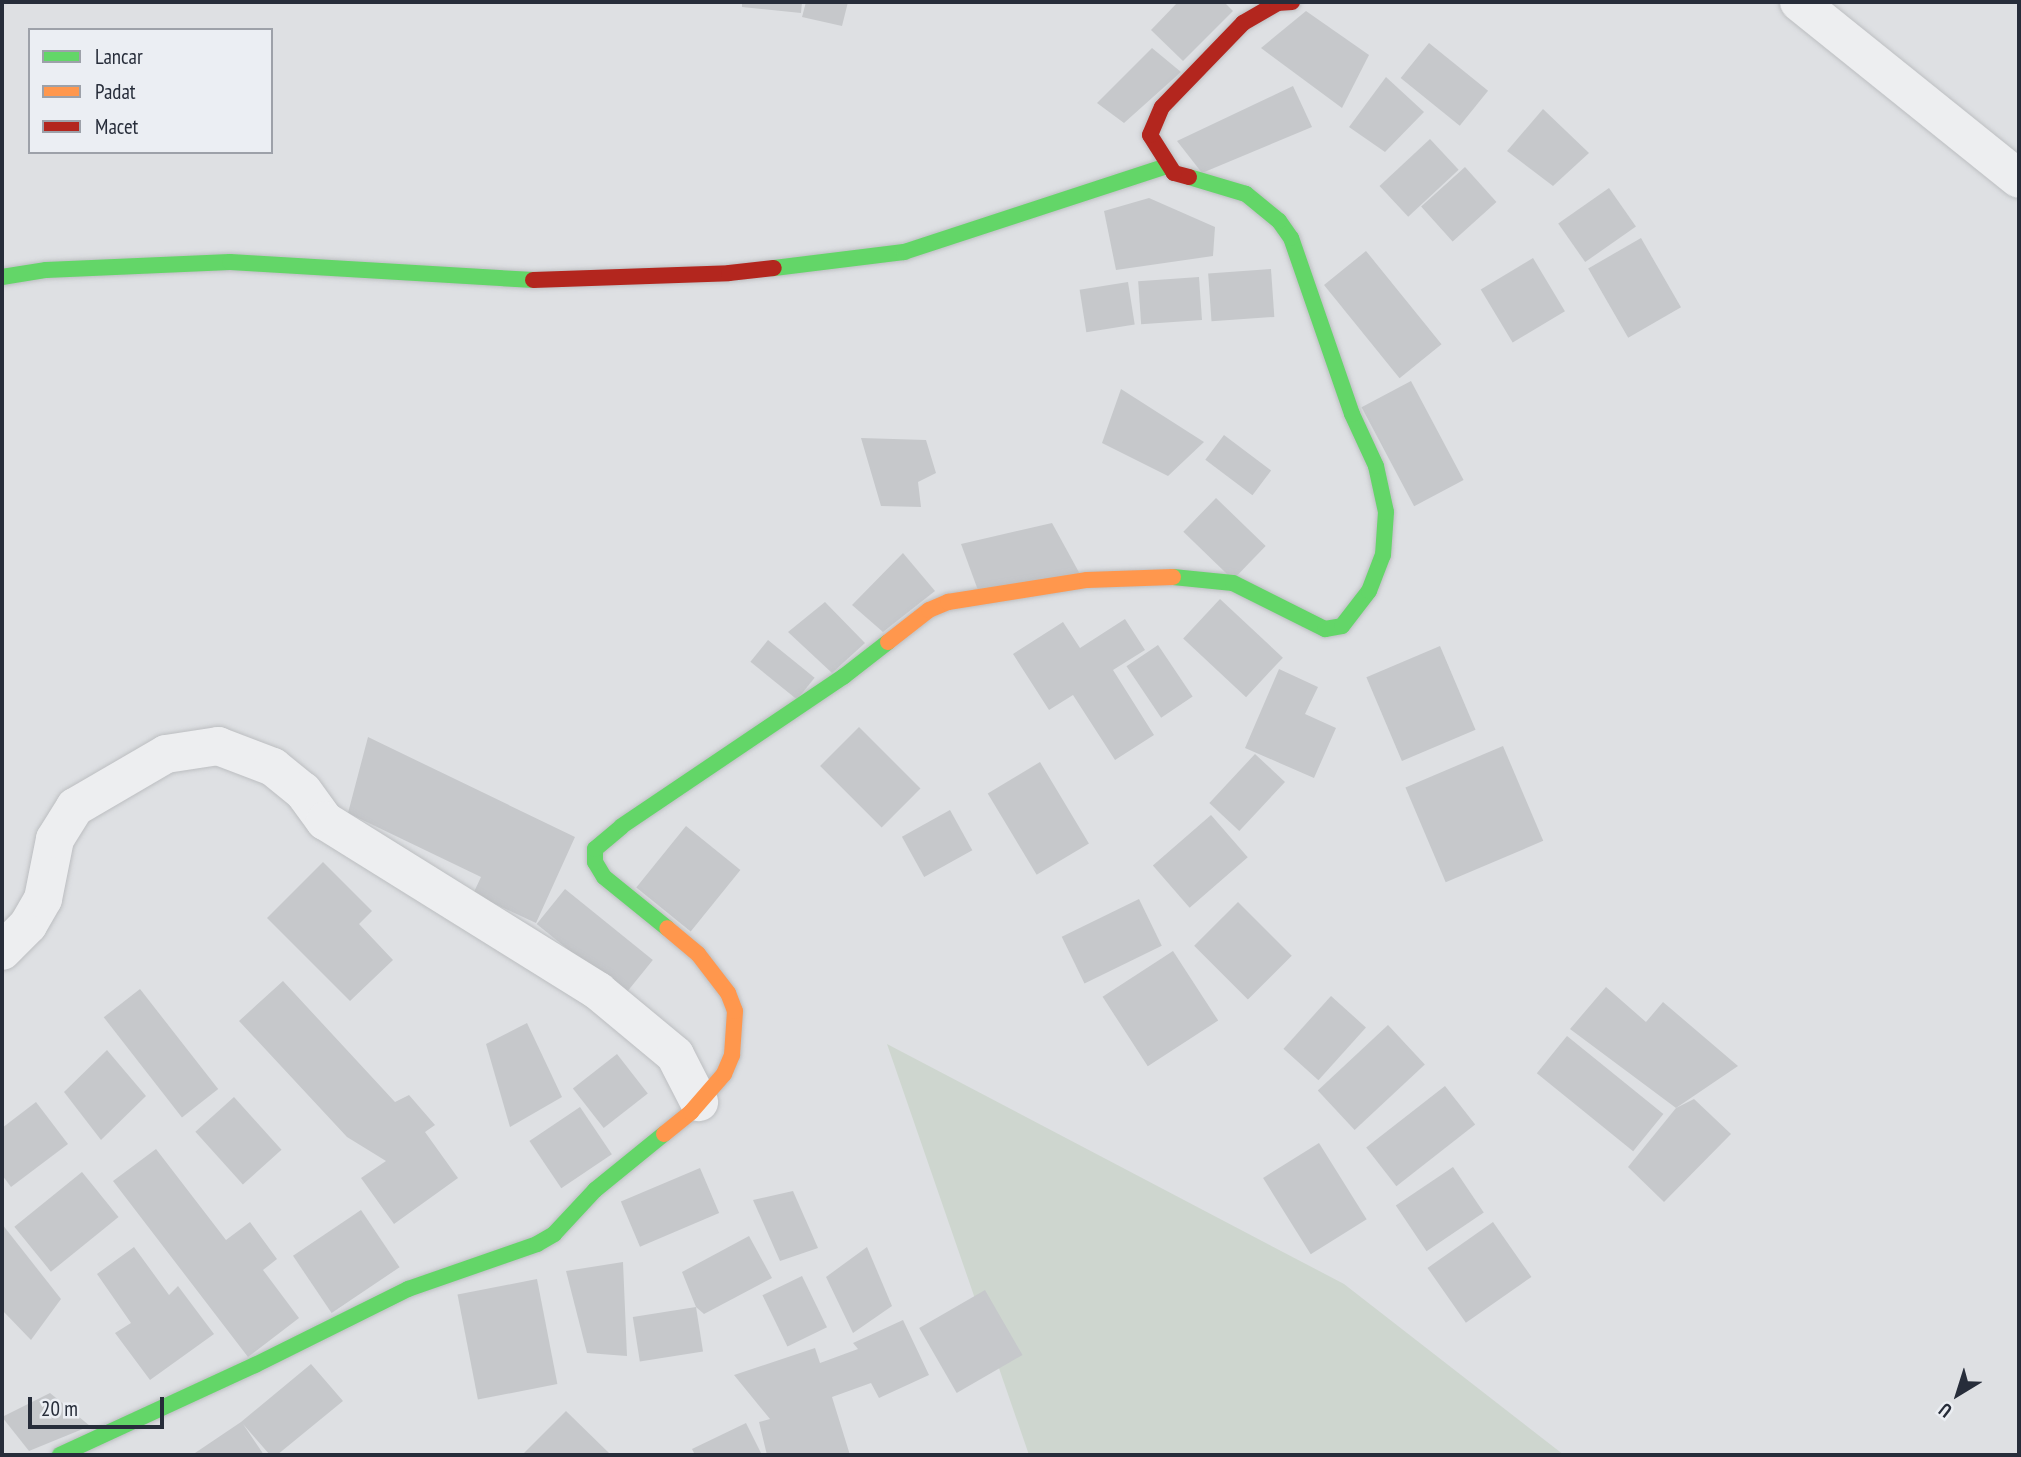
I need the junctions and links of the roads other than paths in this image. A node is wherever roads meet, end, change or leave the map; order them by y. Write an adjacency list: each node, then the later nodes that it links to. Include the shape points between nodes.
1 (1293, 2): 3 (street, via 1277,3 1243,23 1162,107 1150,135)
2 (1799, 2): 4 (street)
3 (1167, 166): 5 (street, via 904,252 729,274 529,280 230,262 46,270); 7 (street, via 1189,179 1246,194 1279,221 1291,238 1352,414 1376,466 1386,512 1383,555 1369,591 1350,618 1333,630 1233,583 1162,576 1087,580 948,602 911,622 843,677 600,842 594,856 598,871 698,954 728,993 735,1012 732,1055 724,1074)
4 (2019, 179)
5 (2, 277)
6 (2, 951): 7 (street, via 28,925 43,900 55,839 75,807 166,754 218,746 273,767 303,791 325,821 598,991 675,1055)
7 (699, 1102): 8 (street, via 595,1190 554,1234 537,1244 408,1289)
8 (60, 1455)

